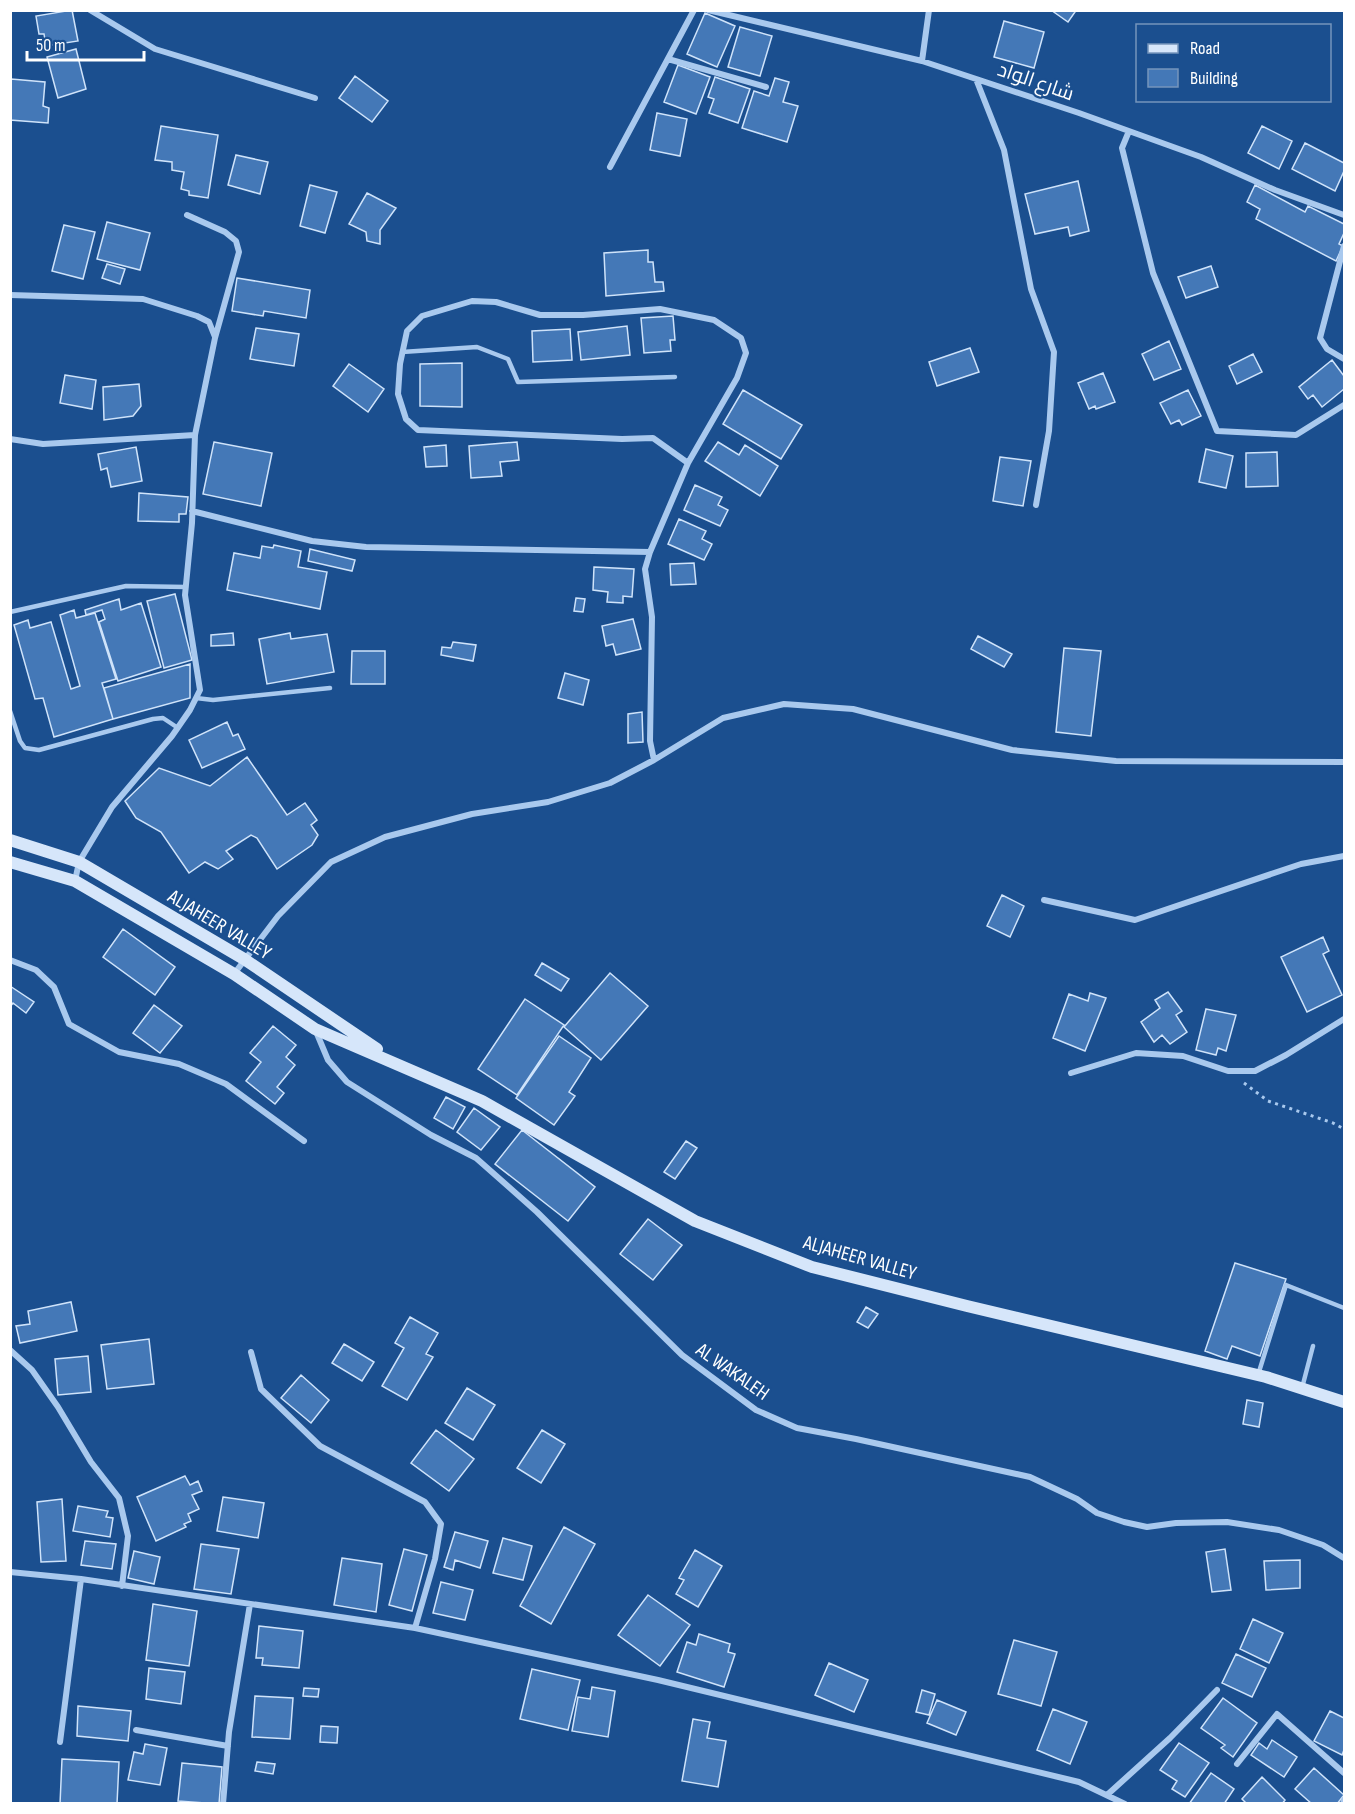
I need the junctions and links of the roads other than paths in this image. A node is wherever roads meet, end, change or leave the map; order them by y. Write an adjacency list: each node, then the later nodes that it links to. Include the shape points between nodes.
1 (90, 10): 9 (street, via 155,49)
2 (694, 10): 5 (street)
3 (708, 10): 6 (street, شارع الواد)
4 (929, 10): 6 (street)
5 (668, 59): 8 (street); 11 (street)
6 (922, 61): 7 (street, شارع الواد)
7 (976, 79): 10 (street, شارع الواد); 24 (street, via 1004,150 1031,289 1054,352 1049,431)
8 (766, 87)
9 (315, 98)
10 (1129, 131): 13 (street, شارع الواد); 20 (street, via 1122,148 1153,273 1217,431 1296,435)
11 (610, 167)
12 (187, 215): 16 (street, via 225,232 236,241 239,252)
13 (1344, 215)
14 (1344, 246): 18 (street, via 1320,338 1327,350)
15 (10, 295): 16 (street, via 143,299 197,316 208,322)
16 (215, 338): 21 (street)
17 (402, 352): 19 (lane, via 477,347 508,359 518,382); 23 (street, via 398,394 406,419 418,430 653,438); 23 (street, via 407,331 422,315 472,301 496,302 540,315 660,309 714,320 741,338 746,353 737,378)
18 (1344, 359)
19 (675, 377)
20 (1344, 405)
21 (195, 435): 22 (street, via 43,444); 25 (street)
22 (10, 440)
23 (688, 463): 26 (street)
24 (1035, 506)
25 (192, 511): 26 (street, via 312,541 366,547); 27 (street)
26 (650, 552): 33 (street, via 645,569 652,617 650,741)
27 (186, 587): 28 (lane, via 126,585); 30 (street, via 200,690)
28 (10, 612)
29 (330, 688): 30 (lane, via 213,700)
30 (196, 698): 32 (street)
31 (10, 711): 32 (lane, via 25,748 39,750 153,719 163,718)
32 (178, 728): 38 (street, via 112,807)
33 (654, 760): 34 (street, via 723,718 784,704 853,709 1012,750 1116,761); 41 (street, via 610,783 548,802 472,814 386,837 331,862 278,916)
34 (1344, 762)
35 (10, 840): 38 (street, ALJAHEER VALLEY)
36 (1344, 856): 40 (street, via 1301,864 1135,920)
37 (10, 862): 39 (street, ALJAHEER VALLEY)
38 (79, 862): 39 (street); 41 (street, ALJAHEER VALLEY)
39 (75, 881): 43 (street, ALJAHEER VALLEY)
40 (1044, 900)
41 (244, 959): 43 (street); 46 (street, ALJAHEER VALLEY)
42 (10, 960): 48 (street, via 36,970 54,987 69,1024 119,1052 179,1064 226,1084)
43 (234, 974): 45 (street, ALJAHEER VALLEY)
44 (1344, 1019): 47 (street, via 1256,1071 1228,1071 1183,1056 1136,1053)
45 (315, 1029): 46 (street, ALJAHEER VALLEY); 56 (street, AL WAKALEH, via 328,1060 347,1082 431,1135 476,1158 537,1212 682,1356 756,1410 797,1428 1030,1477 1097,1513 1124,1522 1147,1527 1227,1522 1280,1530 1323,1545)
46 (398, 1063): 53 (street, ALJAHEER VALLEY, via 482,1101 694,1221 812,1267)
47 (1071, 1073)
48 (304, 1141)
49 (1344, 1308): 53 (lane, via 1286,1285)
50 (1313, 1346): 54 (lane)
51 (10, 1350): 59 (street, via 32,1370 119,1498 128,1536)
52 (251, 1352): 61 (street, via 261,1389 320,1446 425,1502 441,1524)
53 (1258, 1375): 54 (street, ALJAHEER VALLEY)
54 (1302, 1388): 55 (street, ALJAHEER VALLEY)
55 (1344, 1402)
56 (1344, 1558)
57 (10, 1572): 58 (street)
58 (81, 1579): 59 (street); 64 (street)
59 (122, 1586): 60 (street)
60 (250, 1605): 61 (street); 65 (street)
61 (415, 1628): 68 (street, via 658,1680 1079,1782)
62 (1217, 1690): 68 (street)
63 (136, 1730): 65 (street)
64 (60, 1742)
65 (228, 1746): 69 (street)
66 (1237, 1764): 67 (street, via 1276,1714)
67 (1344, 1773)
68 (1107, 1795): 70 (street)
69 (223, 1803)
70 (1125, 1803)

